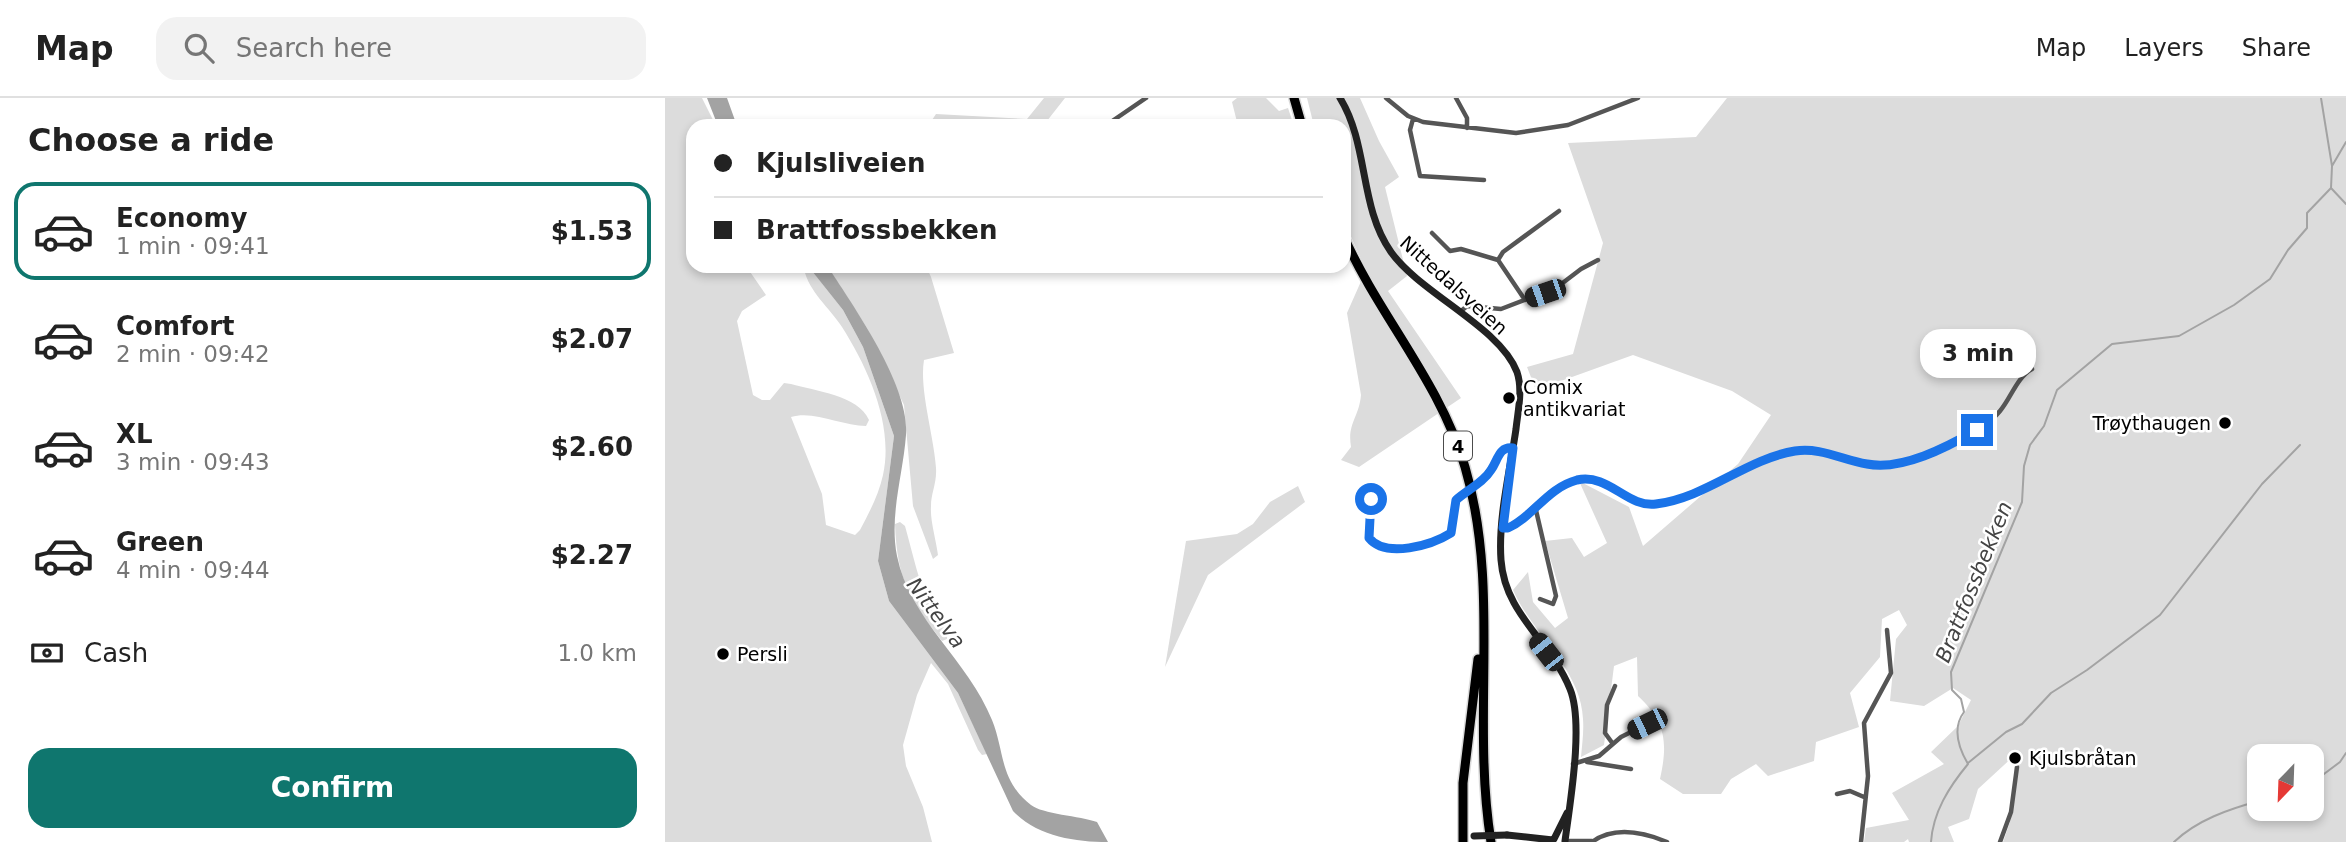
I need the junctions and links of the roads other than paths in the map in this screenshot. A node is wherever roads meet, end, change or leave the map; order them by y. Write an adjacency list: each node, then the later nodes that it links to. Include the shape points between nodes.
1 (1146, 98): 8 (street)
2 (1297, 98): 9 (highway)
3 (1340, 98): 10 (main road, Nittedalsveien)
4 (1387, 98): 7 (street)
5 (1456, 98): 12 (street)
6 (1638, 98): 12 (street, via 1548,130 1517,133)
7 (1413, 118): 12 (street); 13 (street, via 1410,130 1420,176)
8 (1115, 119)
9 (1302, 119)
10 (1350, 119)
11 (1351, 122): 21 (main road, Nittedalsveien, via 1383,239 1400,263)
12 (1467, 128)
13 (1484, 180)
14 (1559, 211): 17 (street)
15 (1432, 233): 17 (street, via 1450,251 1461,249)
16 (1351, 251): 30 (highway, 4, via 1435,394 1465,468 1481,556)
17 (1498, 260): 20 (street)
18 (1598, 260): 20 (street, via 1565,284)
19 (1351, 261): 29 (highway, 4, via 1431,396 1456,456 1476,556)
20 (1525, 300): 21 (street, via 1501,309 1467,306)
21 (1459, 313): 23 (main road, Nittedalsveien, via 1504,352 1516,370 1520,392)
22 (2032, 369): 25 (street, via 1998,414 1977,430 1889,465 1816,450 1794,451 1656,505 1586,479 1561,487)
23 (1513, 448): 24 (street, bridge, via 1503,449 1482,480 1454,505 1449,534 1411,547 1390,548 1369,538); 26 (main road, Nittedalsveien)
24 (1374, 487)
25 (1535, 505): 26 (street, via 1511,527); 27 (street, via 1556,596 1553,604)
26 (1503, 528): 35 (main road, Nittedalsveien, via 1501,561 1509,595 1572,695)
27 (1540, 599)
28 (1887, 630): 39 (street, via 1891,673 1864,723 1868,776)
29 (1479, 657): 30 (highway, 4); 42 (highway, 4, via 1464,771)
30 (1481, 682): 45 (highway, 4)
31 (1615, 686): 33 (street, via 1605,726)
32 (1647, 724): 33 (street)
33 (1613, 744): 34 (street)
34 (1587, 762): 35 (street); 37 (street)
35 (1573, 764): 40 (main road, Nittedalsveien)
36 (2017, 767): 50 (street, via 2011,812)
37 (1632, 769)
38 (1837, 794): 39 (street, via 1850,791)
39 (1864, 797): 49 (street)
40 (1567, 813): 43 (main road, Nittedalsveien); 44 (main road, Nittedalsveien)
41 (1524, 836): 42 (main road, bridge); 43 (main road); 46 (main road)
42 (1463, 839)
43 (1553, 840): 44 (main road)
44 (1565, 841): 47 (street)
45 (1491, 842)
46 (1535, 842)
47 (1593, 842): 48 (street, via 1606,833 1631,833)
48 (1667, 842)
49 (1861, 842)
50 (2000, 842)

